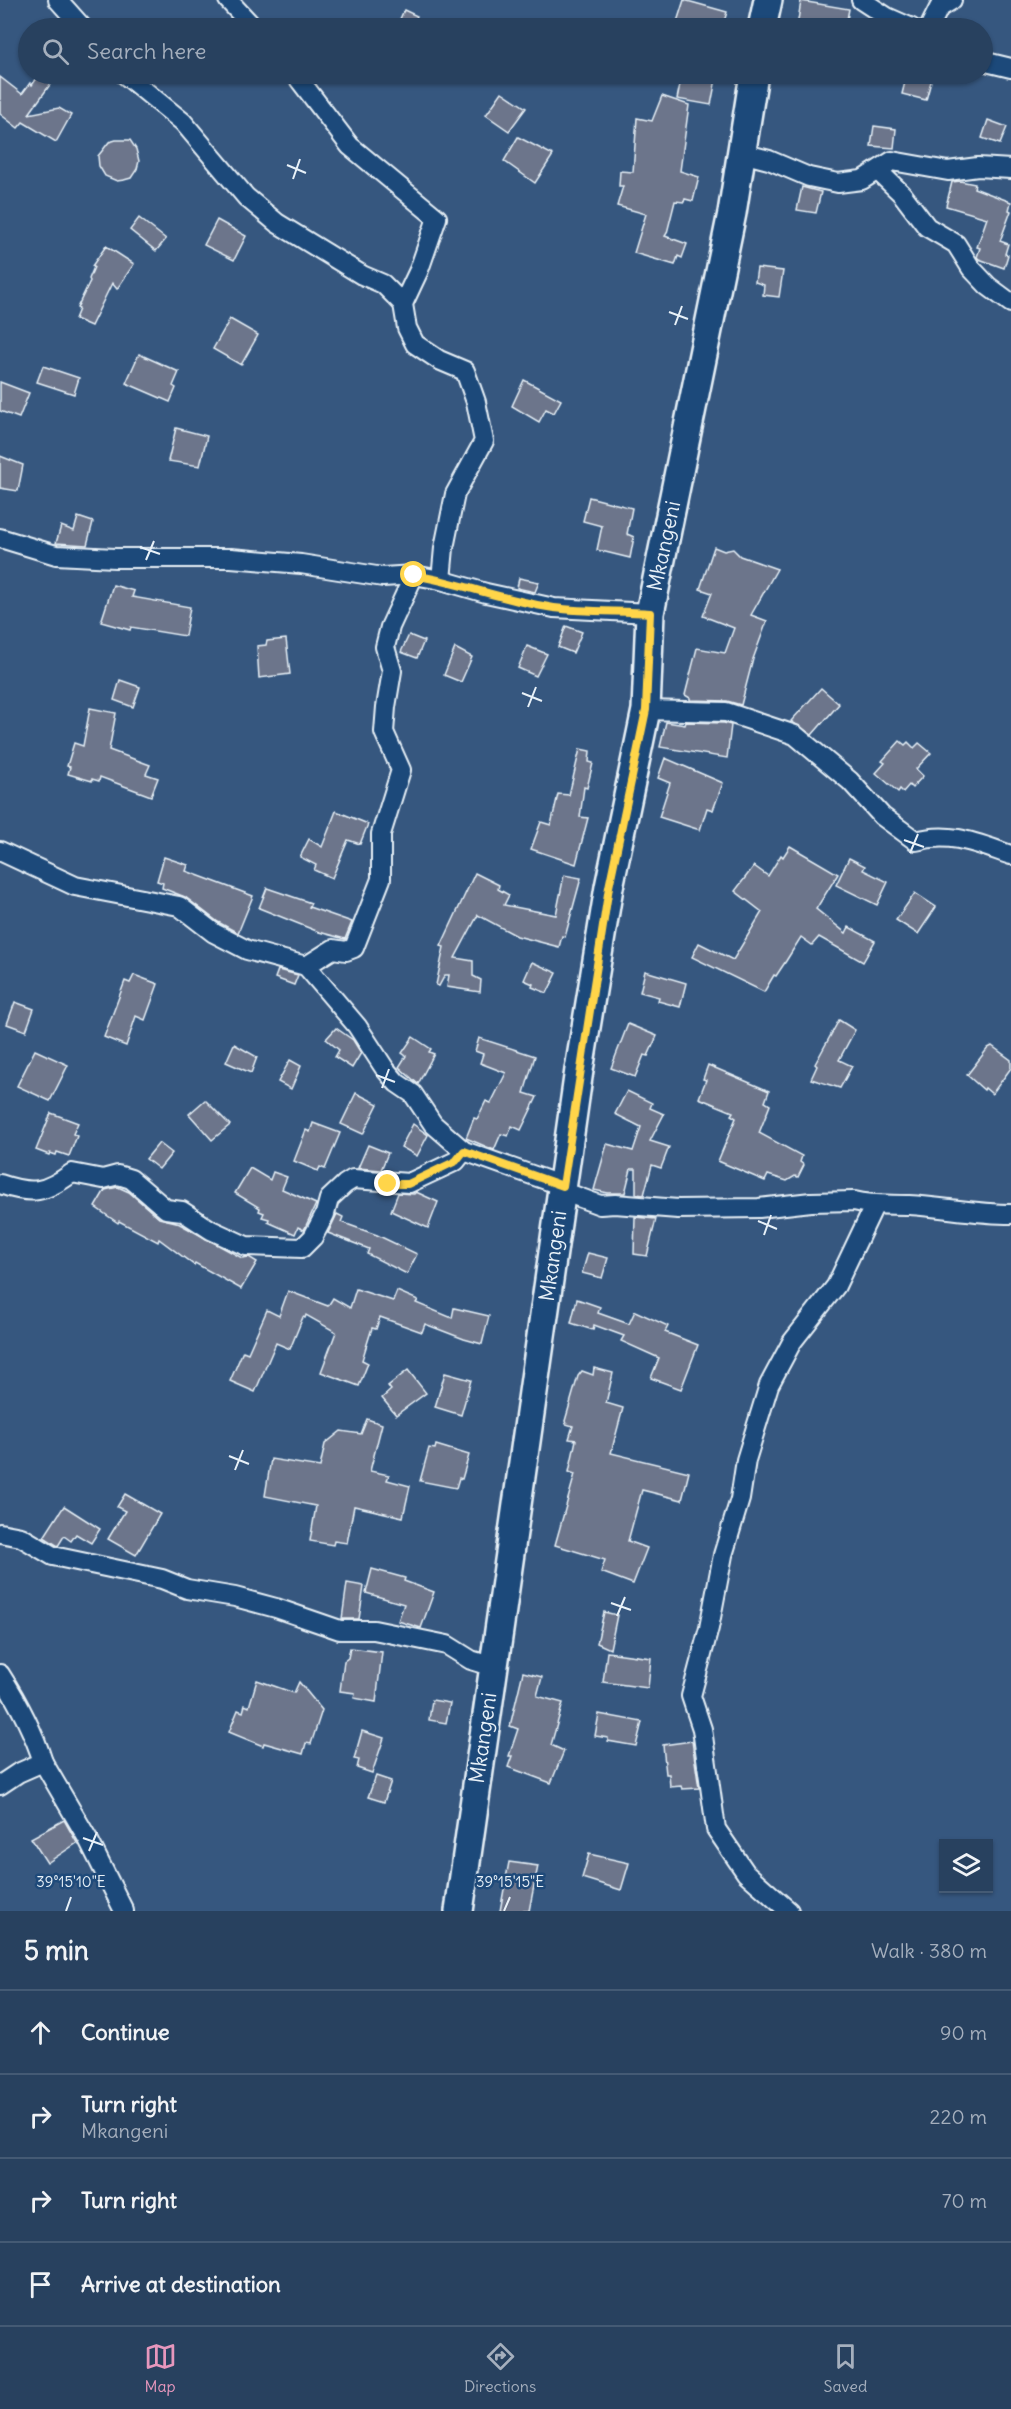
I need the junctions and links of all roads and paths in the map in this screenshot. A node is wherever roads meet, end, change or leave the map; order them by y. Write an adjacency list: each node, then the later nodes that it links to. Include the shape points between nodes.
1 (58, 0): 6 (street)
2 (228, 0): 7 (street)
3 (768, 0): 8 (street)
4 (861, 0): 9 (street)
5 (952, 0): 10 (street, via 939,8)
6 (74, 18)
7 (245, 18)
8 (764, 18)
9 (888, 18)
10 (934, 18)
11 (993, 64): 12 (street)
12 (1011, 68)
13 (136, 84): 20 (street, via 183,122 246,197 277,223 382,284)
14 (303, 84): 20 (street, via 350,147 437,218)
15 (752, 84): 16 (street, Mkangeni)
16 (742, 153): 18 (street, via 808,177 838,183 862,180); 24 (street, Mkangeni)
17 (1011, 169): 18 (street, via 978,167 948,171 892,161)
18 (878, 171): 19 (street, via 927,227 956,244 971,268)
19 (1011, 303)
20 (403, 304): 23 (street, via 407,328 415,344 465,371 484,441 455,494)
21 (0, 538): 22 (street, via 56,555 231,558 383,577)
22 (414, 575): 23 (street); 28 (street, via 385,647 392,671 384,732 400,770 381,834 381,879 354,948 333,949)
23 (441, 580): 24 (street, via 554,608)
24 (650, 613): 25 (street, Mkangeni)
25 (646, 710): 27 (street, via 726,712 795,735 850,781 882,816 916,841 934,836 963,839); 31 (street, Mkangeni, via 609,887)
26 (0, 851): 28 (street, via 75,886 179,906 214,933 247,950)
27 (1011, 855)
28 (306, 966): 29 (street, via 357,1026 385,1069 413,1094 433,1124)
29 (464, 1151): 30 (street, via 456,1161 408,1184 353,1179 329,1199 313,1237 302,1248 246,1246 182,1211 166,1209 139,1185 118,1175 103,1179 72,1173 53,1187 30,1192); 31 (street)
30 (0, 1184)
31 (562, 1189): 32 (street, via 600,1205 759,1208 854,1201); 35 (street, Mkangeni)
32 (874, 1206): 33 (street); 41 (street, via 836,1286 792,1342 769,1385 746,1460 740,1499 691,1696 702,1729 716,1829 746,1873)
33 (1011, 1214)
34 (0, 1533): 35 (street, via 21,1537 53,1556 235,1597 340,1630 374,1630 447,1645 471,1660)
35 (494, 1666): 40 (street, Mkangeni)
36 (0, 1674): 37 (street, via 30,1728)
37 (43, 1762): 38 (street); 39 (street)
38 (0, 1785)
39 (124, 1911)
40 (459, 1911)
41 (789, 1911)

